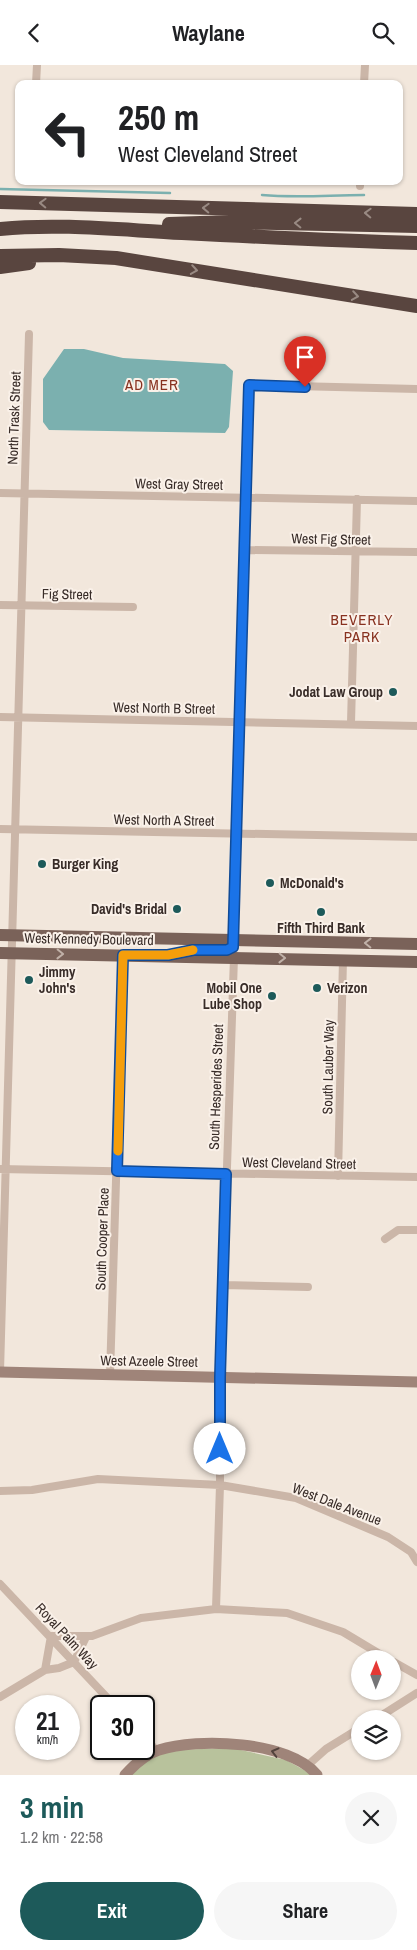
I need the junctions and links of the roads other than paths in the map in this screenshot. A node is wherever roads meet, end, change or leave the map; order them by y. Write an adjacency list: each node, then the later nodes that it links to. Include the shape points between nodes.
1 (37, 65): 3 (street)
2 (365, 65): 4 (street)
3 (36, 80)
4 (364, 80)
5 (0, 202): 6 (highway, one-way to 5)
6 (417, 214)
7 (417, 226): 8 (highway, one-way to 8, via 232,222)
8 (81, 227): 9 (highway); 10 (highway)
9 (0, 229)
10 (417, 243)
11 (0, 256): 12 (highway, via 59,255)
12 (146, 262): 13 (highway, via 87,259); 14 (highway, one-way to 14)
13 (0, 267)
14 (417, 306)
15 (29, 333): 18 (street, North Trask Street)
16 (417, 389): 19 (street, via 249,385)
17 (0, 493): 18 (street, West Gray Street)
18 (25, 493): 19 (street, West Gray Street); 26 (street, North Trask Street)
19 (246, 497): 20 (street, West Gray Street); 22 (street)
20 (357, 499): 21 (street, West Gray Street); 23 (street)
21 (417, 501)
22 (245, 549): 23 (street, West Fig Street); 30 (street)
23 (356, 552): 24 (street, West Fig Street); 31 (street)
24 (417, 552)
25 (0, 605): 26 (street, Fig Street)
26 (22, 605): 27 (street, Fig Street); 29 (street, North Trask Street)
27 (133, 607)
28 (0, 717): 29 (street, West North B Street)
29 (19, 717): 30 (street, West North B Street); 34 (street, North Trask Street)
30 (240, 723): 31 (street, West North B Street); 35 (street)
31 (351, 723): 32 (street, West North B Street)
32 (417, 726)
33 (0, 829): 34 (street, West North A Street)
34 (15, 829): 35 (street, West North A Street); 37 (street, North Trask Street)
35 (237, 834): 36 (street, West North A Street); 38 (street)
36 (417, 837)
37 (6, 936): 38 (main road, West Kennedy Boulevard); 41 (street, North Trask Street)
38 (234, 940): 39 (main road, West Kennedy Boulevard); 43 (main road, via 231,950 193,950)
39 (289, 941): 40 (main road, West Kennedy Boulevard, one-way to 39); 44 (main road, via 274,947 237,949)
40 (417, 944)
41 (6, 953): 42 (main road, West Kennedy Boulevard, one-way to 42); 47 (street, North Trask Street)
42 (123, 955): 43 (main road, West Kennedy Boulevard); 48 (street, South Cooper Place)
43 (168, 955): 44 (main road, West Kennedy Boulevard)
44 (234, 957): 45 (main road, West Kennedy Boulevard, one-way to 45); 49 (street, South Hesperides Street)
45 (343, 959): 46 (main road, West Kennedy Boulevard); 50 (street, South Lauber Way)
46 (417, 962)
47 (3, 1169): 48 (street, West Cleveland Street); 56 (street, North Trask Street)
48 (117, 1171): 49 (street, West Cleveland Street); 57 (street, South Cooper Place)
49 (226, 1174): 50 (street, West Cleveland Street); 54 (street, South Hesperides Street)
50 (338, 1176): 51 (street, West Cleveland Street)
51 (417, 1177)
52 (417, 1230): 53 (street, via 398,1230)
53 (385, 1239)
54 (223, 1285): 55 (street); 58 (street, South Hesperides Street)
55 (308, 1287)
56 (0, 1372): 57 (street, West Azeele Street)
57 (110, 1375): 58 (street, West Azeele Street)
58 (220, 1377): 59 (street, West Azeele Street); 60 (street, South Hesperides Street)
59 (417, 1382)
60 (220, 1485): 61 (street, West Dale Avenue, via 98,1479 32,1490); 62 (street, West Dale Avenue, via 296,1498 388,1537 411,1552); 64 (street, South Hesperides Street)
61 (0, 1491)
62 (417, 1562)
63 (0, 1584): 65 (street, Royal Palm Way)
64 (216, 1609): 66 (street, via 141,1618); 67 (street, via 287,1613 343,1632)
65 (51, 1637): 66 (street); 68 (street, Royal Palm Way); 70 (street)
66 (86, 1637): 68 (street)
67 (373, 1650)
68 (74, 1662): 70 (street); 73 (street, Royal Palm Way)
69 (401, 1666): 71 (street)
70 (45, 1670): 74 (street)
71 (417, 1675)
72 (417, 1693): 75 (street)
73 (105, 1695)
74 (0, 1697)
75 (390, 1710)
76 (351, 1734): 78 (street)
77 (157, 1751): 78 (street, one-way to 77, via 290,1756 227,1743 183,1743); 79 (street, via 134,1765)
78 (308, 1765): 80 (street)
79 (125, 1775)
80 (317, 1775)

